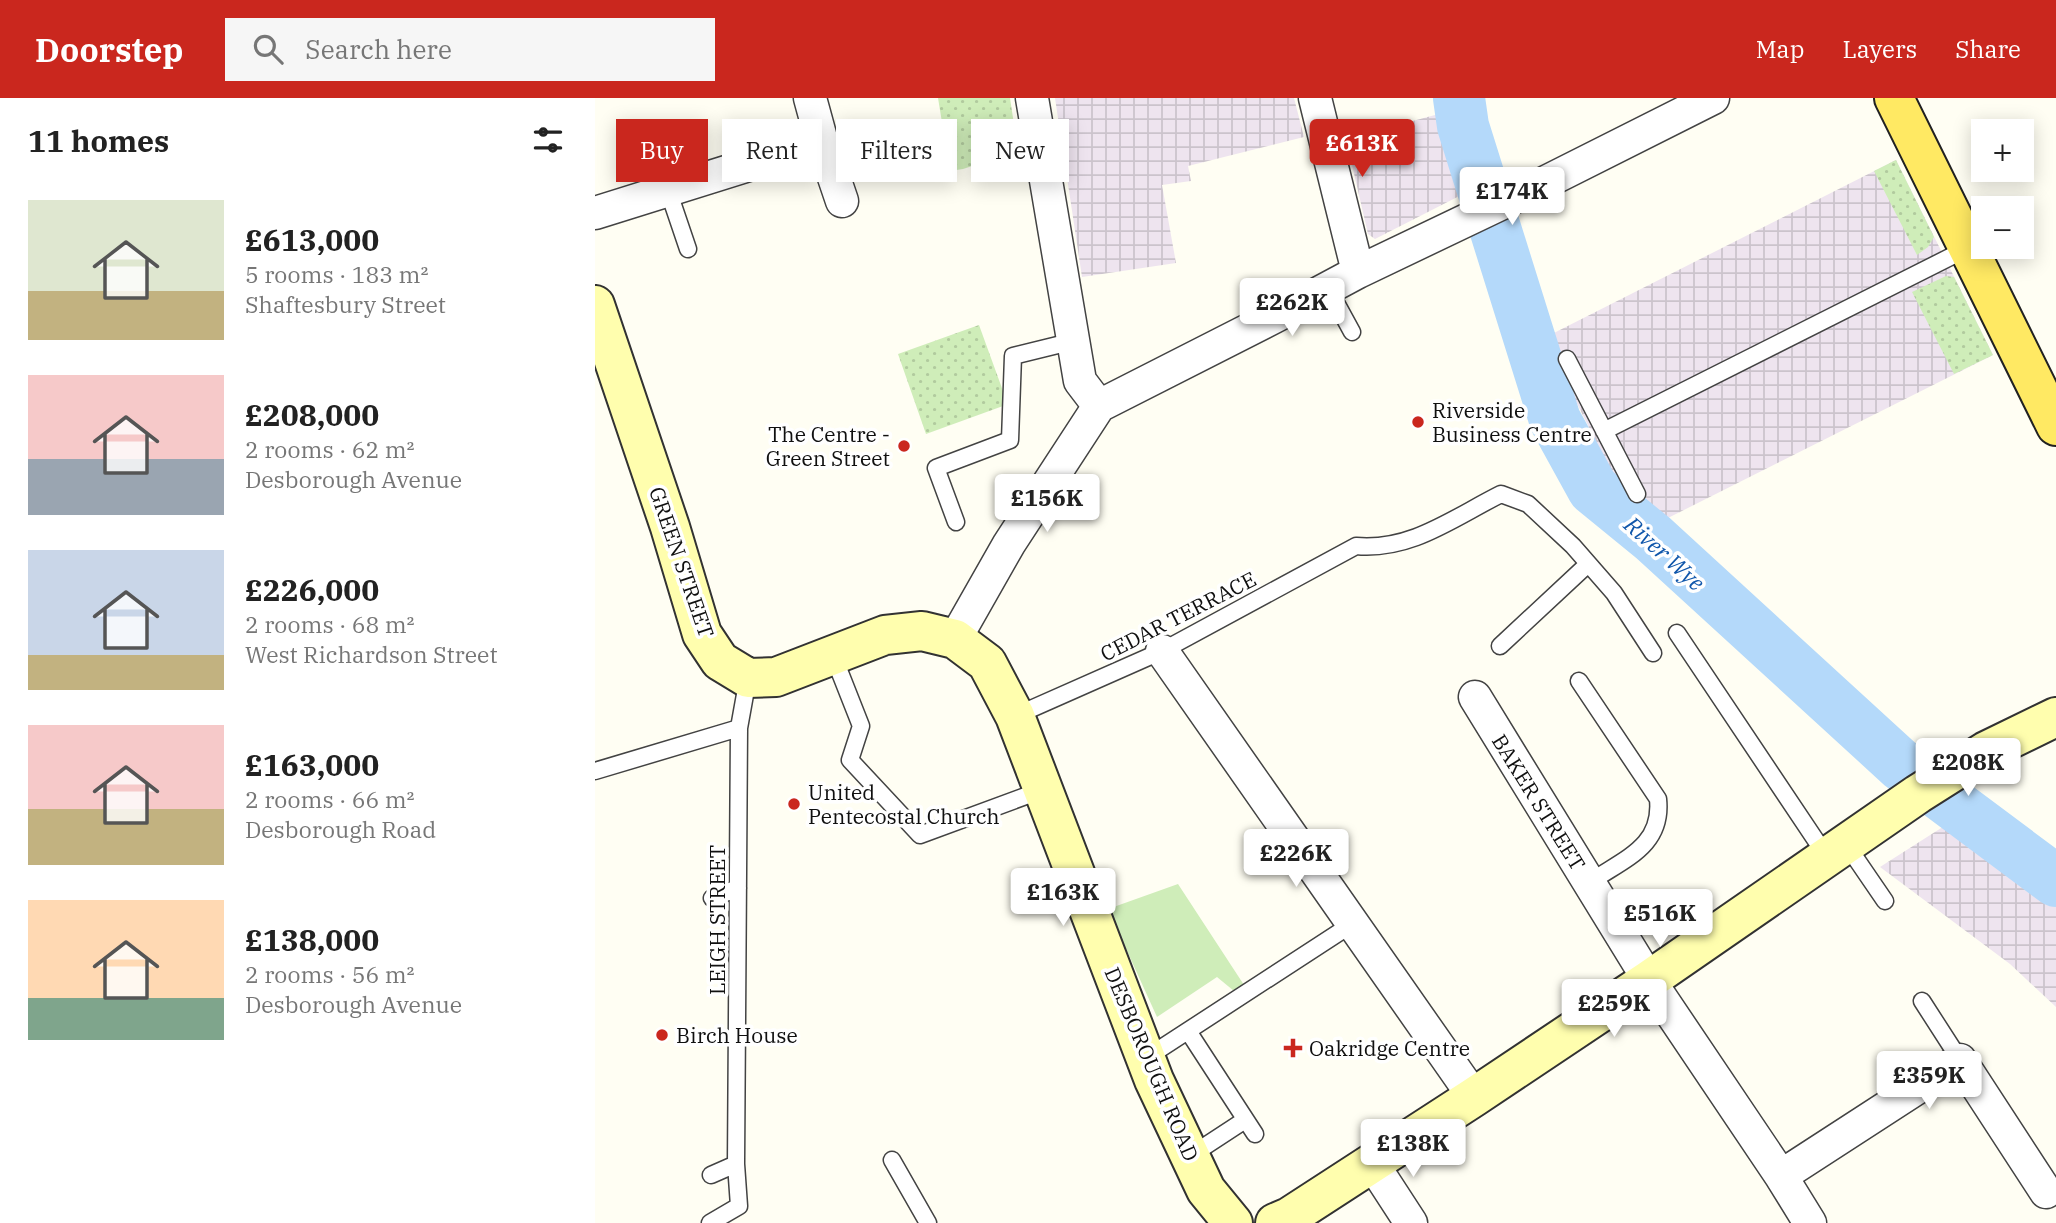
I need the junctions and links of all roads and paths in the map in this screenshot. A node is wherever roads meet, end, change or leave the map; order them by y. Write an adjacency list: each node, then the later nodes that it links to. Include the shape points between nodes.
1 (810, 98): 6 (street)
2 (1032, 98): 18 (street)
3 (1315, 98): 14 (street)
4 (1713, 98): 14 (street)
5 (1894, 98): 12 (main road)
6 (816, 119)
7 (822, 142): 10 (street)
8 (722, 173): 9 (street)
9 (668, 190): 11 (street); 13 (lane)
10 (842, 201)
11 (595, 213)
12 (1968, 247): 21 (main road); 22 (lane)
13 (688, 249)
14 (1358, 272): 15 (street)
15 (1328, 288): 17 (lane); 20 (street)
16 (599, 329): 32 (street, GREEN STREET, via 670,527 702,634 720,661)
17 (1352, 332)
18 (1074, 341): 20 (street, via 1080,381); 24 (lane, via 1013,356 1010,440 936,468)
19 (1567, 359): 22 (lane)
20 (1099, 406): 27 (street, via 1009,544)
21 (2056, 426)
22 (1604, 431): 23 (lane)
23 (1637, 495)
24 (956, 522)
25 (1588, 564): 28 (lane); 29 (lane, CEDAR TERRACE, via 1528,503 1501,494 1412,541 1377,548 1356,546); 30 (lane, via 1614,593)
26 (1677, 633): 40 (lane)
27 (955, 639): 31 (street, via 922,631 885,635); 35 (street, DESBOROUGH ROAD, via 987,663)
28 (1500, 646)
29 (1162, 651): 35 (lane, CEDAR TERRACE); 45 (street)
30 (1653, 653)
31 (833, 655): 32 (street, via 776,677); 39 (lane, via 861,726 850,760 920,835)
32 (748, 678): 37 (lane, LEIGH STREET)
33 (1579, 681): 41 (lane, via 1658,799 1659,814 1648,842)
34 (1475, 697): 41 (street, BAKER STREET)
35 (1015, 716): 39 (street, DESBOROUGH ROAD)
36 (2056, 717): 40 (street, via 1986,751)
37 (739, 728): 38 (lane); 42 (lane, LEIGH STREET)
38 (595, 771)
39 (1042, 790): 49 (street, DESBOROUGH ROAD)
40 (1837, 850): 44 (lane); 46 (street)
41 (1589, 883): 46 (street, BAKER STREET)
42 (738, 888): 43 (lane); 57 (lane, LEIGH STREET)
43 (712, 898)
44 (1885, 901)
45 (1352, 924): 48 (lane); 51 (street)
46 (1649, 980): 51 (street); 59 (street, BAKER STREET)
47 (1922, 1001): 50 (lane)
48 (1188, 1031): 49 (lane); 52 (lane)
49 (1145, 1058): 54 (street, DESBOROUGH ROAD)
50 (1960, 1060): 59 (street); 60 (street)
51 (1474, 1097): 56 (street)
52 (1245, 1120): 53 (lane); 54 (lane)
53 (1255, 1135)
54 (1190, 1156): 63 (street, DESBOROUGH ROAD, via 1206,1190)
55 (892, 1160): 62 (lane)
56 (1372, 1163): 64 (street); 65 (street)
57 (736, 1164): 58 (lane); 61 (lane, LEIGH STREET, via 739,1206)
58 (711, 1175)
59 (1781, 1176): 66 (street, BAKER STREET)
60 (2046, 1192)
61 (710, 1223)
62 (928, 1223)
63 (1233, 1223)
64 (1275, 1223)
65 (1411, 1223)
66 (1810, 1223)

